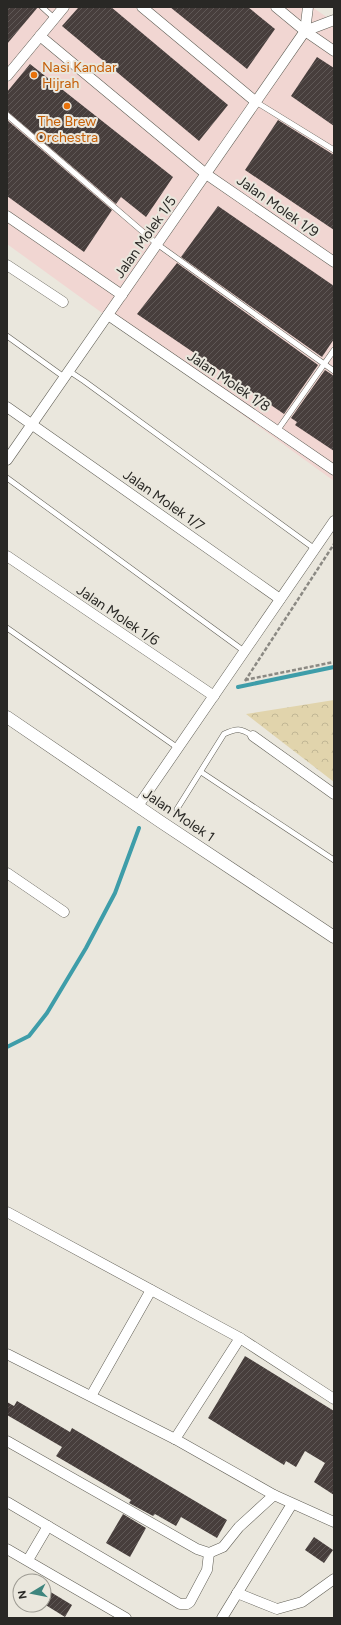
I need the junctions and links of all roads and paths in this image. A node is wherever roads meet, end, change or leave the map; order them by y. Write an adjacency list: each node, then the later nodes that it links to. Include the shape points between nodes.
1 (42, 7): 6 (lane)
2 (64, 7): 6 (street)
3 (142, 7): 12 (street)
4 (276, 7): 8 (street)
5 (308, 7): 8 (street, Jalan Molek 1/5)
6 (54, 18): 9 (street)
7 (334, 20): 8 (street)
8 (305, 31): 10 (street); 12 (street, Jalan Molek 1/5)
9 (40, 36): 11 (street); 15 (street, Jalan Molek 1/9)
10 (334, 51)
11 (7, 76)
12 (256, 102): 14 (lane); 15 (street, Jalan Molek 1/5)
13 (7, 115): 17 (lane)
14 (334, 150)
15 (206, 174): 17 (street, Jalan Molek 1/5); 18 (street, Jalan Molek 1/9)
16 (7, 216): 20 (street)
17 (157, 244): 20 (street, Jalan Molek 1/5); 25 (lane)
18 (334, 262)
19 (7, 265): 21 (street)
20 (122, 295): 22 (street, Jalan Molek 1/5)
21 (63, 302)
22 (108, 315): 27 (street, Jalan Molek 1/5); 30 (street, Jalan Molek 1/8)
23 (7, 336): 27 (lane)
24 (334, 350): 25 (lane)
25 (324, 364): 26 (lane); 30 (lane)
26 (334, 371)
27 (66, 374): 29 (street, Jalan Molek 1/5); 36 (lane, via 91,385)
28 (7, 407): 29 (street, Jalan Molek 1/7)
29 (32, 424): 31 (street, Jalan Molek 1/5); 38 (street, Jalan Molek 1/7)
30 (277, 431): 32 (street, Jalan Molek 1/8)
31 (7, 460)
32 (334, 470)
33 (7, 478): 40 (lane)
34 (334, 521): 36 (street)
35 (334, 544): 41 (path, via 245,680)
36 (315, 549): 38 (street)
37 (7, 556): 42 (street, Jalan Molek 1/6)
38 (280, 599): 40 (street)
39 (7, 628): 45 (lane)
40 (244, 651): 42 (street)
41 (334, 662)
42 (214, 696): 45 (street)
43 (7, 717): 48 (street, Jalan Molek 1)
44 (253, 736): 46 (lane, via 241,729 224,734); 47 (street)
45 (178, 748): 48 (street)
46 (200, 772): 49 (lane); 50 (lane)
47 (334, 794)
48 (138, 806): 53 (street, Jalan Molek 1)
49 (177, 809)
50 (334, 860)
51 (7, 873): 52 (street)
52 (64, 912)
53 (334, 937)
54 (7, 1212): 55 (street)
55 (151, 1290): 56 (street); 58 (street)
56 (240, 1338): 59 (street); 60 (street)
57 (7, 1354): 58 (street)
58 (91, 1396): 60 (street)
59 (334, 1399)
60 (175, 1439): 62 (street)
61 (7, 1441): 68 (street, via 197,1549)
62 (274, 1495): 64 (street); 68 (street, via 239,1527 223,1547)
63 (7, 1502): 66 (street)
64 (292, 1504): 65 (street); 71 (street)
65 (334, 1522)
66 (48, 1526): 68 (street, via 183,1605 190,1602 206,1570); 69 (street)
67 (7, 1548): 69 (street)
68 (208, 1552)
69 (28, 1560): 72 (street)
70 (334, 1579): 71 (street, via 302,1602 277,1609)
71 (237, 1593): 73 (street)
72 (126, 1618)
73 (222, 1618)

